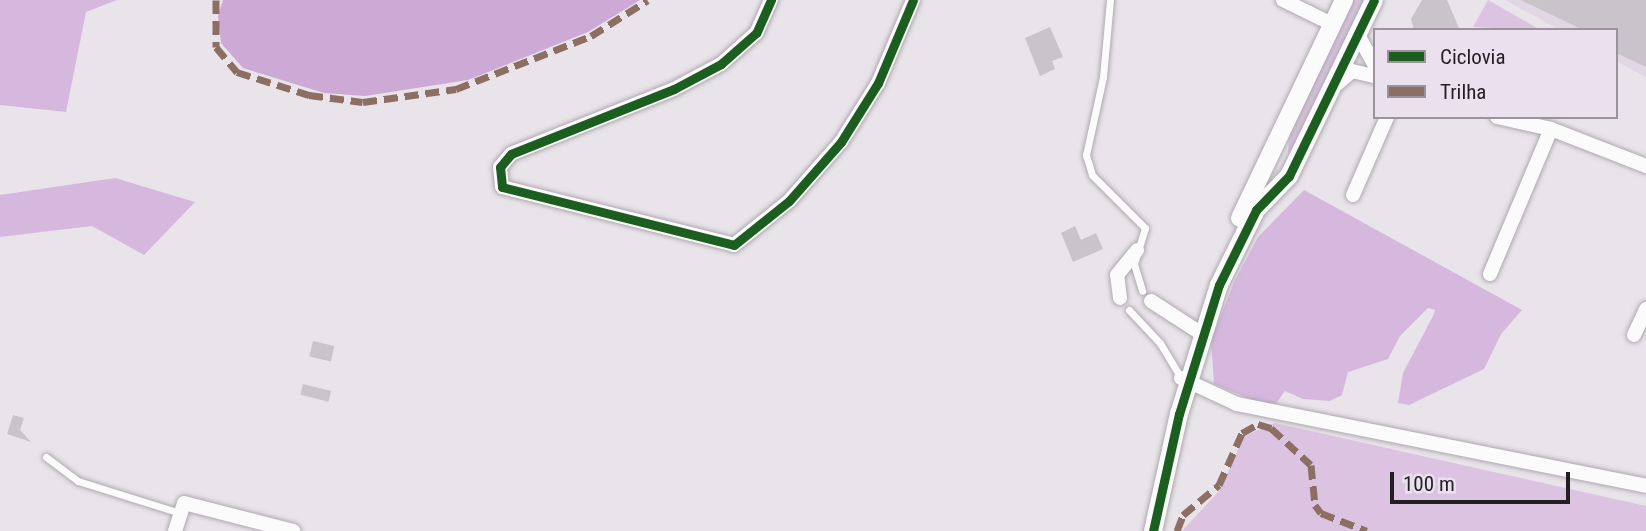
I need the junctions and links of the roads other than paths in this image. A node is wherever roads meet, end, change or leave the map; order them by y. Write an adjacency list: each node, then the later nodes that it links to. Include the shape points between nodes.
1 (771, 0): 2 (street, via 756,33 709,71 511,154 499,171 505,191 734,245 789,201 841,142 878,83)
2 (913, 0)
3 (1110, 0): 19 (lane, via 1103,77 1086,155 1091,175 1145,228)
4 (1283, 0): 7 (street)
5 (1344, 0): 7 (street)
6 (1374, 0): 8 (street)
7 (1332, 24): 14 (street)
8 (1358, 35): 9 (street); 11 (street)
9 (1373, 69)
10 (1373, 71): 11 (street, via 1352,71)
11 (1329, 93): 16 (street)
12 (1386, 119): 18 (street)
13 (1506, 119): 15 (street)
14 (1286, 122): 16 (street, via 1281,157); 25 (street)
15 (1551, 129): 17 (street); 20 (street)
16 (1296, 160): 25 (street, via 1286,180 1256,210)
17 (1646, 166)
18 (1353, 195)
19 (1137, 250): 21 (lane, via 1134,271); 22 (street, via 1117,275)
20 (1490, 274)
21 (1146, 296): 25 (street)
22 (1120, 298)
23 (1646, 309): 26 (street)
24 (1129, 310): 27 (lane, via 1160,343)
25 (1196, 332): 27 (street)
26 (1634, 335)
27 (1185, 380): 29 (street, via 1237,404); 33 (street)
28 (46, 457): 30 (lane, via 78,481)
29 (1646, 486)
30 (182, 508): 31 (street); 32 (street)
31 (175, 531)
32 (293, 531)
33 (1153, 531)

